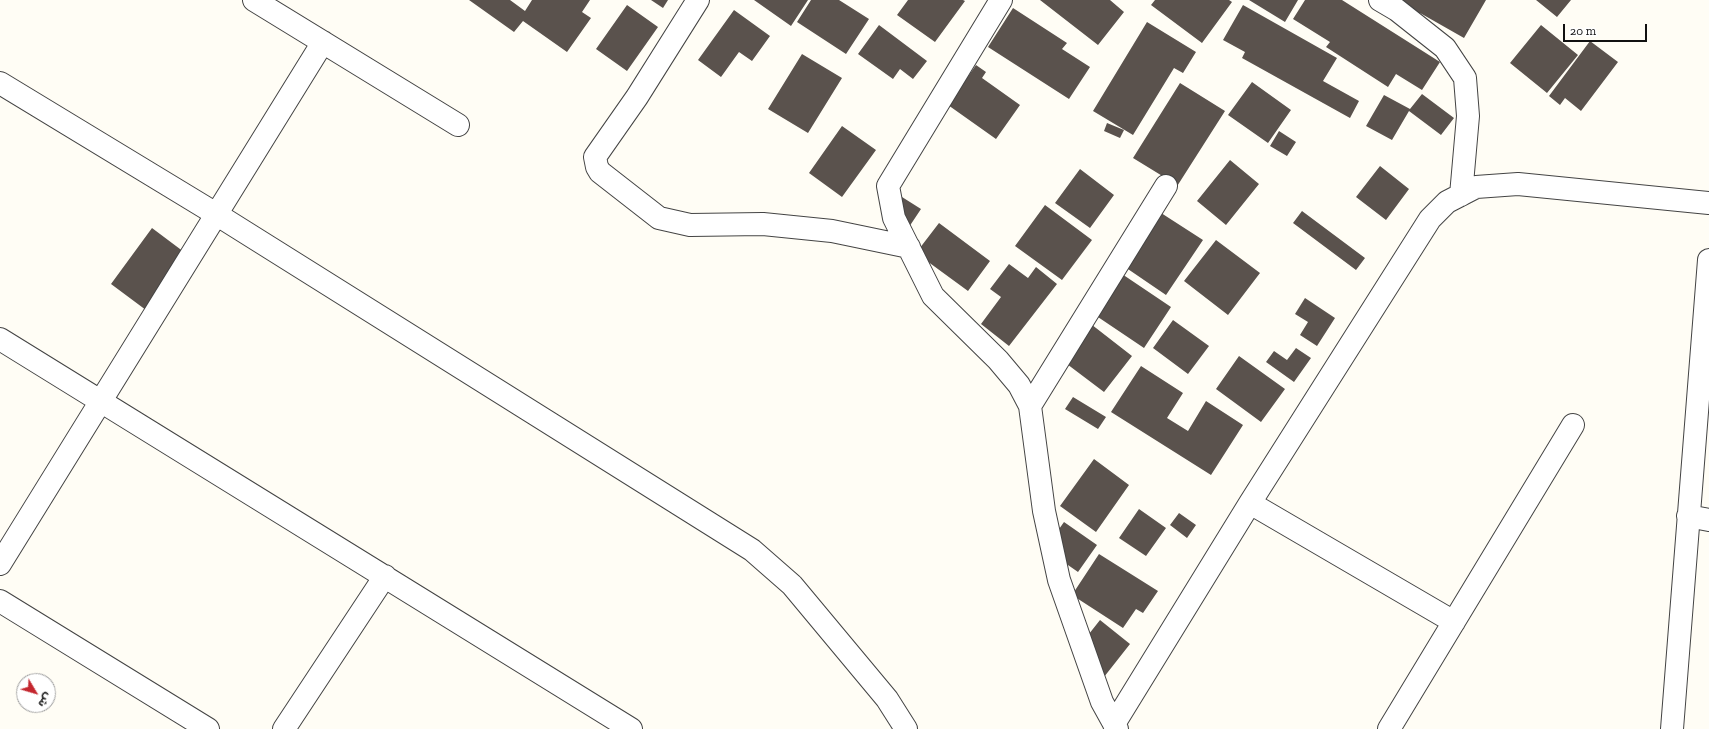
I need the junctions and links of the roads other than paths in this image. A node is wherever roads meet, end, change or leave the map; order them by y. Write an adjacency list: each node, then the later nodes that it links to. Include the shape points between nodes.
1 (254, 0): 5 (street)
2 (698, 0): 12 (street, via 637,97 595,157 600,172 659,218 690,225 763,224 832,230)
3 (1001, 0): 12 (street, via 888,186 894,218)
4 (1380, 0): 9 (street, via 1397,10 1445,48 1465,78 1468,116)
5 (323, 42): 7 (street); 11 (street)
6 (0, 83): 11 (street)
7 (458, 125)
8 (1166, 186): 16 (street)
9 (1461, 195): 10 (street, via 1476,187 1518,184); 18 (street, via 1447,202 1430,219)
10 (1709, 203)
11 (216, 214): 15 (street); 28 (street, via 752,550 792,585 888,699)
12 (909, 247): 16 (street, via 933,296 998,360 1019,385)
13 (1709, 260): 19 (street)
14 (0, 339): 15 (street)
15 (102, 400): 20 (street); 21 (street)
16 (1030, 406): 24 (street, via 1044,511 1059,580 1102,702)
17 (1573, 425): 23 (street)
18 (1250, 503): 23 (street); 24 (street)
19 (1699, 518): 30 (street)
20 (0, 564)
21 (385, 576): 26 (street); 27 (street)
22 (0, 601): 25 (street)
23 (1454, 622): 29 (street)
24 (1115, 727)
25 (208, 729)
26 (284, 729)
27 (632, 729)
28 (906, 729)
29 (1389, 729)
30 (1672, 729)

